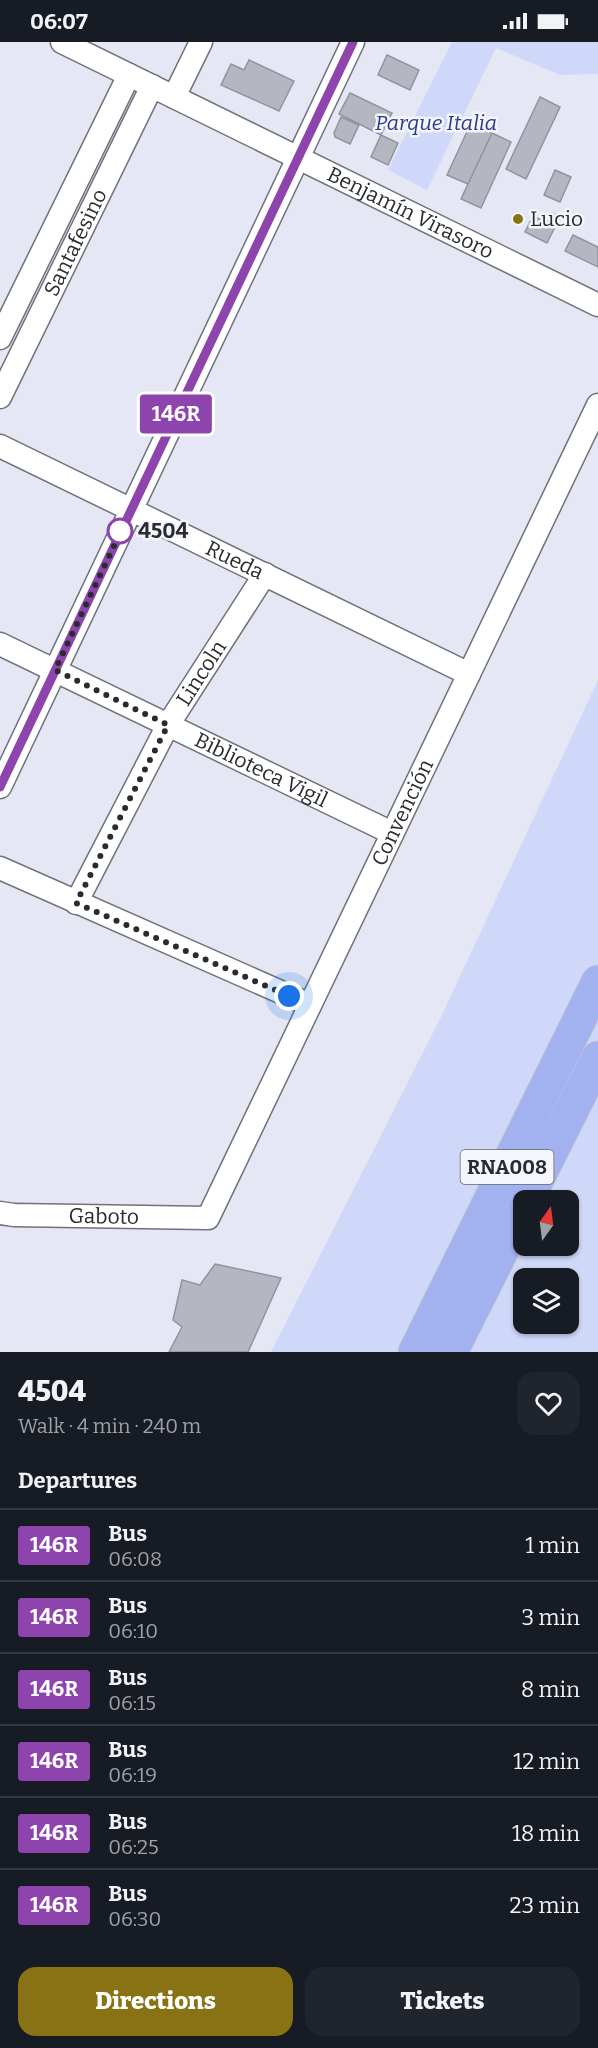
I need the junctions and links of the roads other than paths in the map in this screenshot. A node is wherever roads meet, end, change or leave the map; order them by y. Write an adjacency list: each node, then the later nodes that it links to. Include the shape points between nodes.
1 (62, 42): 4 (street, Benjamín Virasoro)
2 (201, 42): 7 (street)
3 (353, 42): 8 (street)
4 (98, 50): 5 (street, Benjamín Virasoro)
5 (129, 75): 6 (street, Benjamín Virasoro); 10 (street, Santafesino)
6 (152, 86): 7 (street, Benjamín Virasoro); 11 (street, Santafesino)
7 (174, 97): 8 (street, Benjamín Virasoro)
8 (299, 159): 9 (street, Benjamín Virasoro); 14 (street)
9 (598, 305)
10 (0, 338)
11 (0, 397)
12 (598, 405): 18 (street, Convención)
13 (0, 446): 14 (street, Rueda)
14 (131, 509): 15 (street, Rueda); 17 (street)
15 (265, 574): 18 (street, Rueda); 19 (street, Lincoln)
16 (0, 644): 17 (street, Biblioteca Vigil)
17 (55, 670): 19 (street, Biblioteca Vigil); 20 (street)
18 (469, 674): 21 (street, Convención)
19 (168, 725): 21 (street, Biblioteca Vigil); 23 (street, Lincoln)
20 (0, 787)
21 (392, 833): 25 (street, Convención)
22 (0, 868): 23 (street)
23 (76, 903): 25 (street)
24 (598, 982): 31 (highway, RNA008)
25 (310, 1005): 29 (street, Convención)
26 (598, 1058): 27 (highway, RNA008)
27 (532, 1190)
28 (0, 1213): 29 (street, Gaboto)
29 (208, 1218)
30 (513, 1229): 32 (highway, RNA008)
31 (415, 1352)
32 (451, 1352)

